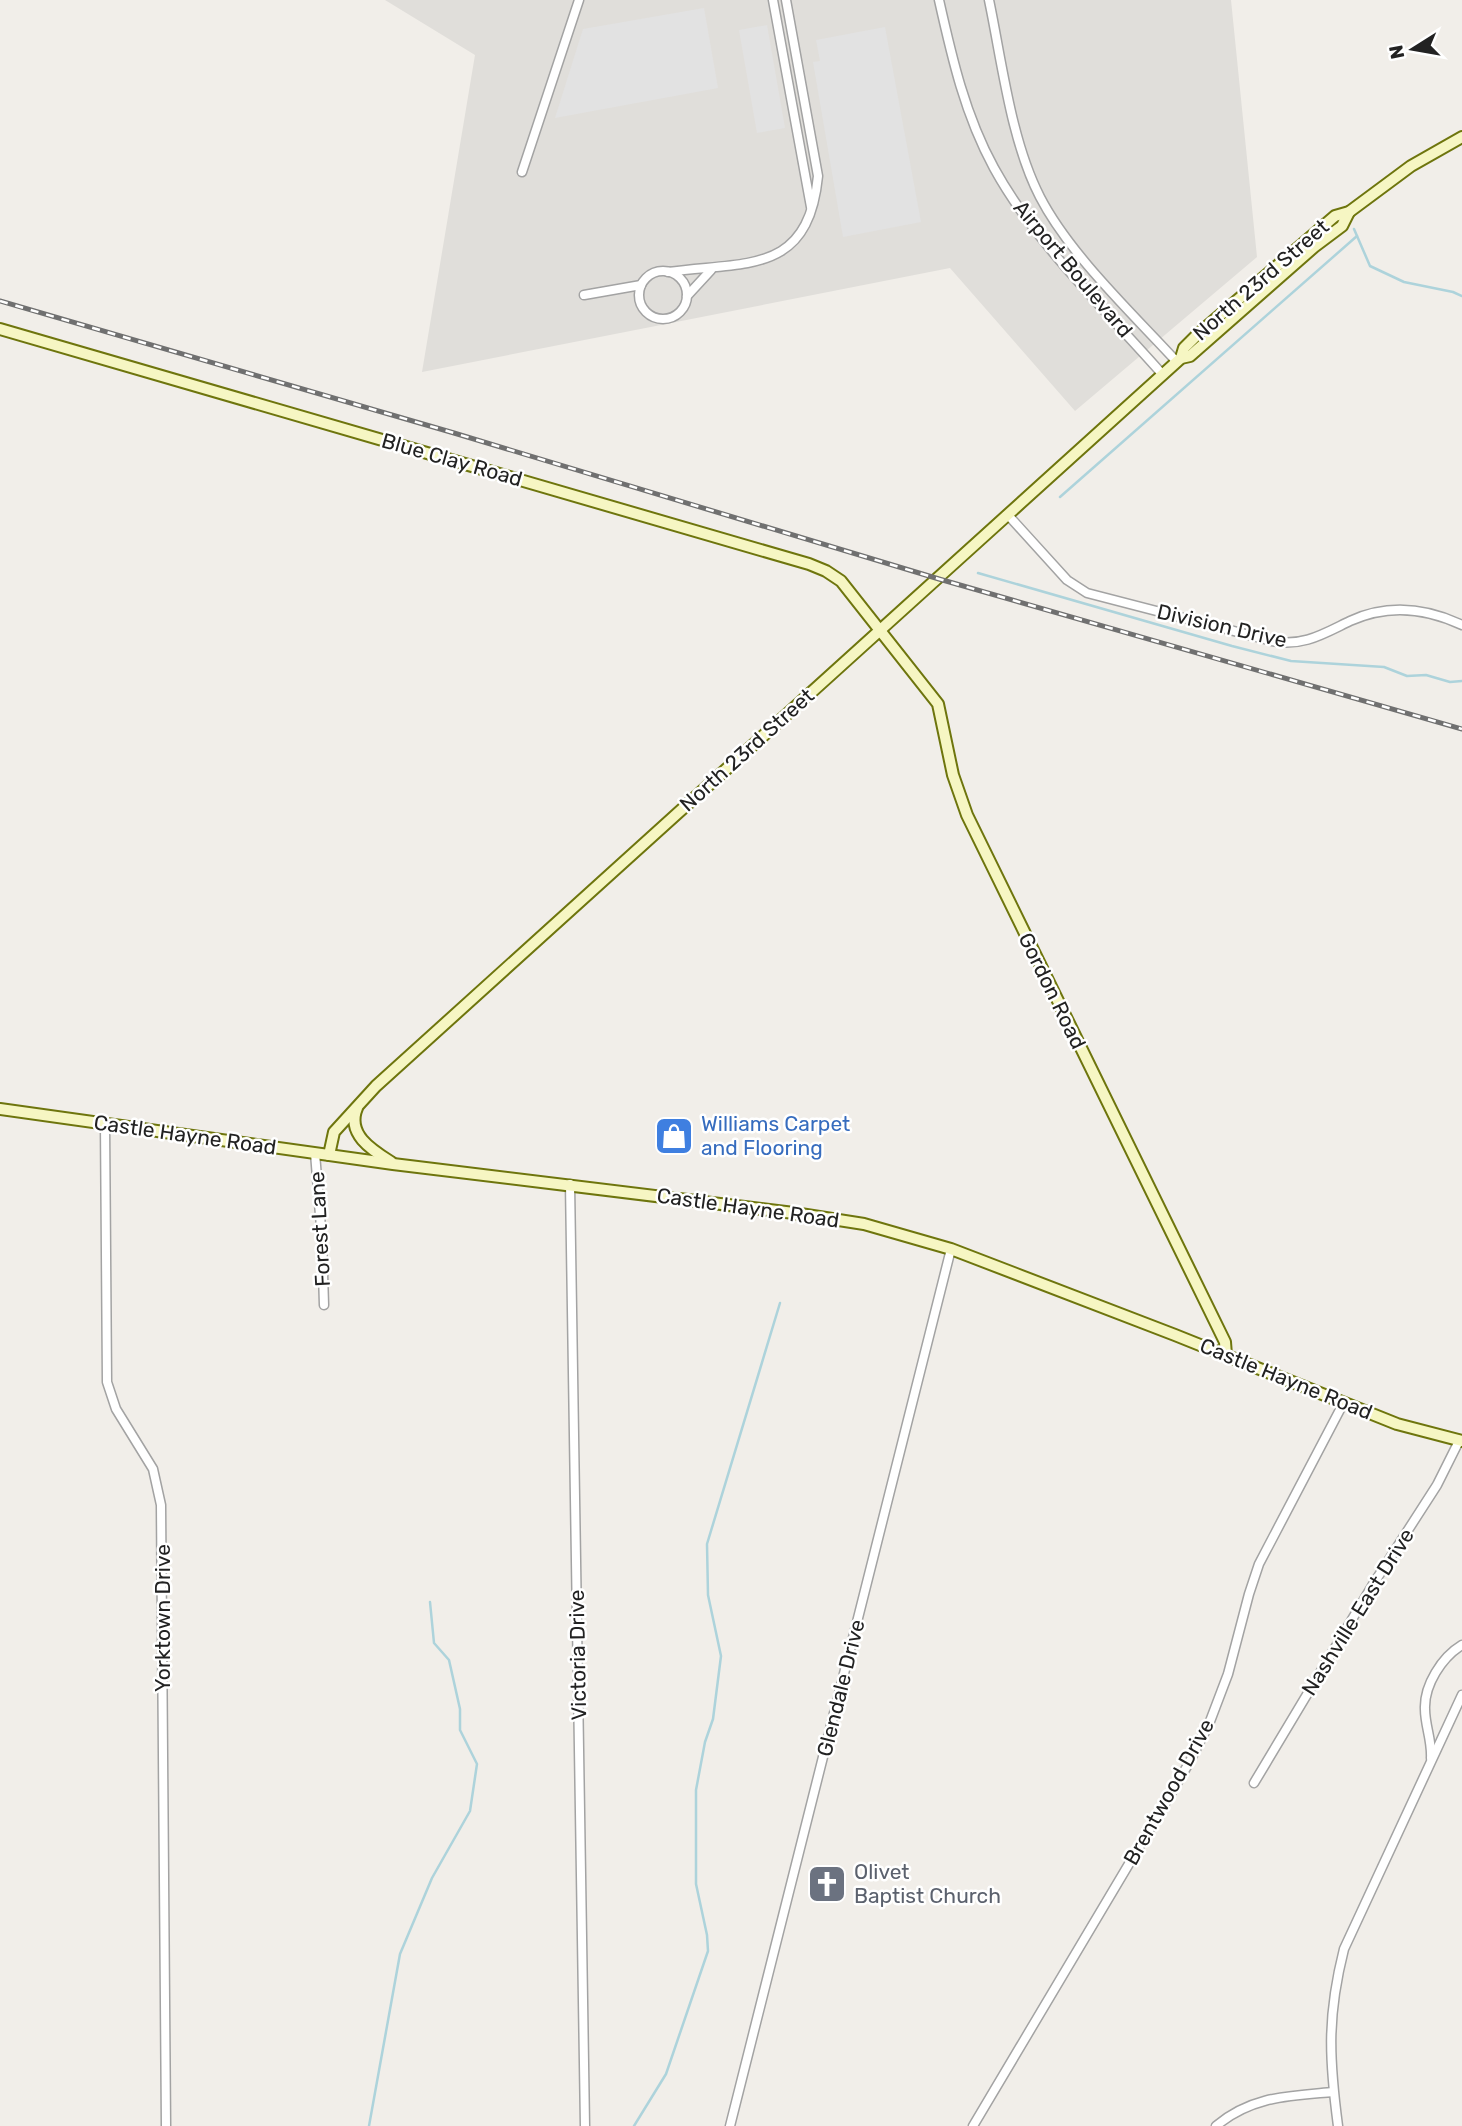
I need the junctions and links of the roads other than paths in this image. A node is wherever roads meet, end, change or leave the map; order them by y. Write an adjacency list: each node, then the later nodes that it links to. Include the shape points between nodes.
1 (579, 0): 7 (street)
2 (773, 0): 8 (street)
3 (786, 0): 8 (street, via 818,176)
4 (939, 0): 16 (street, Airport Boulevard, via 964,97 1004,185 1045,242)
5 (989, 0): 15 (street, Airport Boulevard, via 1020,145 1040,197 1081,256)
6 (1462, 136): 15 (main road, North 23rd Street, via 1411,166 1349,212 1335,216 1197,335)
7 (522, 172)
8 (812, 209): 9 (street, via 795,241 776,254)
9 (710, 270): 10 (street); 13 (street)
10 (668, 272): 11 (street, via 652,274); 13 (street, via 682,281)
11 (641, 285): 12 (street); 13 (street, via 639,302 654,318 676,315)
12 (584, 295)
13 (687, 296)
14 (0, 329): 19 (main road, Blue Clay Road, via 809,564 841,581)
15 (1179, 360): 16 (main road, North 23rd Street)
16 (1163, 375): 17 (main road, North 23rd Street)
17 (1008, 515): 18 (street, Division Drive, via 1067,580 1087,593 1272,641 1310,640 1384,610 1423,612); 19 (main road, North 23rd Street)
18 (1462, 625)
19 (880, 630): 20 (main road, North 23rd Street); 29 (main road, Gordon Road, via 938,704 967,815 1225,1342)
20 (361, 1101): 24 (main road, North 23rd Street, via 334,1132); 25 (main road, via 355,1111 356,1130 368,1147)
21 (0, 1109): 22 (main road, Castle Hayne Road)
22 (105, 1123): 23 (main road, Castle Hayne Road); 37 (street, Yorktown Drive, via 107,1382 116,1409 153,1469 161,1505)
23 (315, 1153): 24 (main road, Castle Hayne Road); 28 (street, Forest Lane)
24 (329, 1155): 25 (main road, Castle Hayne Road)
25 (393, 1164): 26 (main road, Castle Hayne Road)
26 (570, 1184): 27 (main road, Castle Hayne Road, via 838,1219); 38 (street, Victoria Drive)
27 (951, 1249): 29 (main road, Castle Hayne Road); 39 (street, Glendale Drive)
28 (324, 1305)
29 (1226, 1355): 30 (main road, Castle Hayne Road)
30 (1344, 1402): 31 (main road, Castle Hayne Road, via 1397,1424); 40 (street, Brentwood Drive, via 1259,1564 1209,1724)
31 (1461, 1441): 35 (street, Nashville East Drive)
32 (1462, 1645): 34 (street, via 1443,1660 1426,1698)
33 (1462, 1695): 34 (street)
34 (1431, 1759): 36 (street, via 1344,1949 1330,2022)
35 (1254, 1783)
36 (1333, 2092): 41 (street, via 1269,2098 1232,2112); 42 (street)
37 (166, 2126)
38 (585, 2126)
39 (730, 2126)
40 (973, 2126)
41 (1216, 2126)
42 (1338, 2126)

